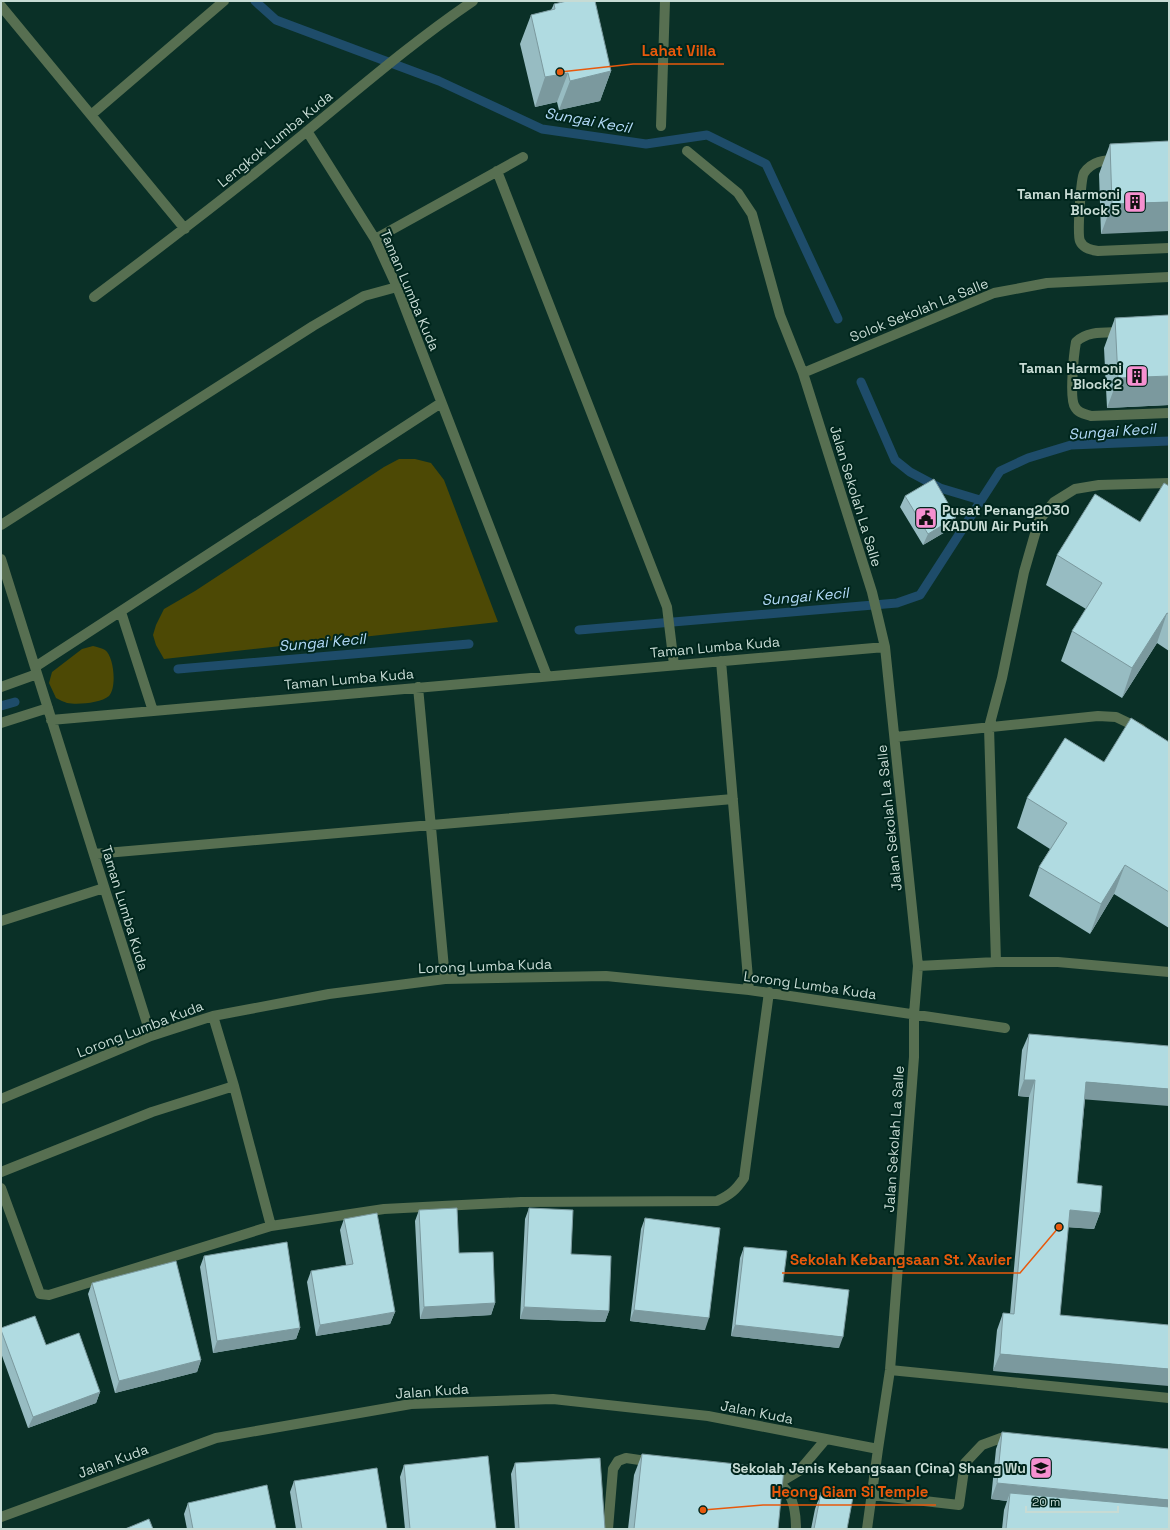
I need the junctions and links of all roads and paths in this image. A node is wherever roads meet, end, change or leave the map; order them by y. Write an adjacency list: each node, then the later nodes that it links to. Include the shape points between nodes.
1 (224, 1): 5 (street)
2 (472, 1): 7 (street, Lengkok Lumba Kuda, via 372,76)
3 (665, 1): 6 (street)
4 (1, 6): 5 (street)
5 (92, 115): 12 (street)
6 (661, 126)
7 (307, 131): 12 (street, Lengkok Lumba Kuda); 13 (street, Taman Lumba Kuda)
8 (687, 150): 19 (street, Jalan Sekolah La Salle, via 738,193 752,214 780,315)
9 (523, 157): 11 (street)
10 (1126, 159): 14 (street, via 1098,161 1083,174 1078,232 1080,242 1087,249 1098,251)
11 (497, 171): 13 (street); 28 (street, via 667,607)
12 (185, 229): 17 (street, Lengkok Lumba Kuda)
13 (375, 239): 16 (street, Taman Lumba Kuda)
14 (1169, 248)
15 (1169, 277): 19 (street, Solok Sekolah La Salle, via 1047,283 994,293)
16 (397, 287): 20 (street, Taman Lumba Kuda); 23 (street, via 364,296 313,326)
17 (94, 297)
18 (1130, 332): 21 (street, via 1091,333 1082,336 1076,342 1072,397 1074,407 1081,413 1091,416)
19 (803, 373): 26 (street, Jalan Sekolah La Salle, via 872,592)
20 (441, 403): 25 (street); 30 (street, Taman Lumba Kuda)
21 (1169, 413)
22 (1169, 484): 37 (street, via 1099,485 1075,489 1054,502 1039,520 1024,572)
23 (1, 525)
24 (1, 559): 29 (street, Taman Lumba Kuda)
25 (121, 612): 29 (street); 34 (street)
26 (885, 647): 27 (street, Taman Lumba Kuda); 39 (street, Jalan Sekolah La Salle)
27 (721, 661): 28 (street, Taman Lumba Kuda); 40 (street)
28 (674, 665): 30 (street, Taman Lumba Kuda)
29 (36, 671): 31 (street); 33 (street, Taman Lumba Kuda)
30 (547, 676): 32 (street, Taman Lumba Kuda)
31 (1, 687)
32 (418, 687): 34 (street, Taman Lumba Kuda); 41 (street)
33 (48, 708): 35 (street, Taman Lumba Kuda); 36 (street)
34 (153, 711): 35 (street, Taman Lumba Kuda)
35 (51, 720): 42 (street, Taman Lumba Kuda)
36 (1, 723)
37 (989, 727): 38 (street, via 1098,716 1116,717); 39 (street); 45 (street)
38 (1151, 735)
39 (895, 737): 46 (street, Jalan Sekolah La Salle)
40 (733, 798): 41 (street); 49 (street)
41 (430, 825): 42 (street); 48 (street)
42 (94, 854): 43 (street, Taman Lumba Kuda)
43 (104, 888): 44 (street); 54 (street, Taman Lumba Kuda)
44 (1, 921)
45 (996, 962): 46 (street); 47 (street, via 1058,962)
46 (918, 966): 51 (street, Jalan Sekolah La Salle)
47 (1169, 972)
48 (445, 979): 49 (street, Lorong Lumba Kuda, via 606,976); 52 (street, Lorong Lumba Kuda, via 329,994)
49 (749, 990): 50 (street, Lorong Lumba Kuda)
50 (769, 992): 51 (street, Lorong Lumba Kuda); 59 (street, via 744,1178 737,1189 728,1196 717,1201 521,1202 384,1209)
51 (914, 1014): 53 (street, Lorong Lumba Kuda); 60 (street, Jalan Sekolah La Salle, via 914,1057)
52 (212, 1016): 54 (street, Lorong Lumba Kuda); 55 (street)
53 (1005, 1028)
54 (151, 1036): 56 (street, Lorong Lumba Kuda)
55 (234, 1086): 57 (street, via 152,1112); 59 (street)
56 (1, 1099)
57 (1, 1172)
58 (1, 1188): 59 (street, via 40,1294 49,1295)
59 (271, 1226)
60 (890, 1370): 61 (street); 64 (street, Jalan Sekolah La Salle)
61 (1169, 1398)
62 (826, 1439): 64 (street, Jalan Kuda); 67 (street, via 799,1471); 69 (street, Jalan Kuda, via 708,1416 553,1399 411,1404 216,1438)
63 (1024, 1441): 68 (street, via 1001,1438 982,1444 965,1462 958,1505)
64 (878, 1449): 68 (street, Jalan Sekolah La Salle)
65 (664, 1463): 70 (street, via 626,1458 618,1461 613,1469)
66 (762, 1477): 67 (street)
67 (779, 1483): 71 (street, via 794,1504)
68 (872, 1496): 72 (street, Jalan Sekolah La Salle)
69 (1, 1517)
70 (608, 1529)
71 (796, 1529)
72 (867, 1529)

